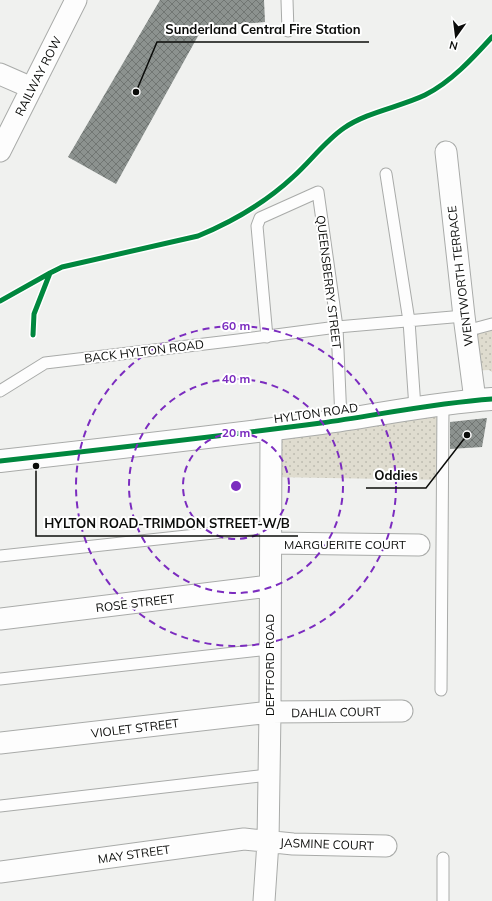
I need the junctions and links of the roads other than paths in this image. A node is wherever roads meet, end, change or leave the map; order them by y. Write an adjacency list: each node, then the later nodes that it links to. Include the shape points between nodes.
1 (76, 0): 5 (street, RAILWAY ROW)
2 (287, 0): 3 (lane)
3 (288, 30)
4 (0, 74): 5 (street)
5 (32, 88): 6 (street, RAILWAY ROW)
6 (0, 151)
7 (446, 152): 10 (street, WENTWORTH TERRACE)
8 (386, 174): 9 (lane)
9 (409, 321): 10 (lane, BACK HYLTON ROAD); 12 (lane, BACK HYLTON ROAD); 17 (lane)
10 (465, 323): 11 (lane, BACK HYLTON ROAD); 15 (street, WENTWORTH TERRACE)
11 (492, 324)
12 (337, 327): 13 (lane, BACK HYLTON ROAD); 13 (lane, QUEENSBERRY STREET, via 318,192 260,218 257,226); 18 (lane, QUEENSBERRY STREET)
13 (267, 337): 14 (lane, BACK HYLTON ROAD, via 45,362)
14 (0, 391)
15 (483, 400): 16 (street, HYLTON ROAD)
16 (443, 404): 17 (street, HYLTON ROAD); 28 (lane)
17 (414, 408): 18 (street, HYLTON ROAD)
18 (341, 420): 19 (street, HYLTON ROAD)
19 (271, 430): 20 (street, HYLTON ROAD); 21 (street, DEPTFORD ROAD)
20 (0, 462)
21 (271, 535): 22 (street, MARGUERITE COURT); 23 (lane); 24 (street, DEPTFORD ROAD)
22 (419, 545)
23 (0, 556)
24 (269, 586): 25 (street, ROSE STREET); 26 (street, DEPTFORD ROAD)
25 (0, 619)
26 (269, 649): 27 (lane); 30 (street, DEPTFORD ROAD)
27 (0, 678)
28 (441, 690)
29 (402, 711): 30 (street, DAHLIA COURT)
30 (270, 712): 31 (street, VIOLET STREET); 32 (street, DEPTFORD ROAD)
31 (0, 743)
32 (268, 775): 33 (lane); 34 (street, DEPTFORD ROAD)
33 (0, 806)
34 (268, 842): 35 (street, JASMINE COURT); 37 (street, MAY STREET, via 244,839); 38 (street, DEPTFORD ROAD)
35 (386, 846)
36 (443, 858): 39 (lane)
37 (0, 872)
38 (264, 901)
39 (443, 901)

